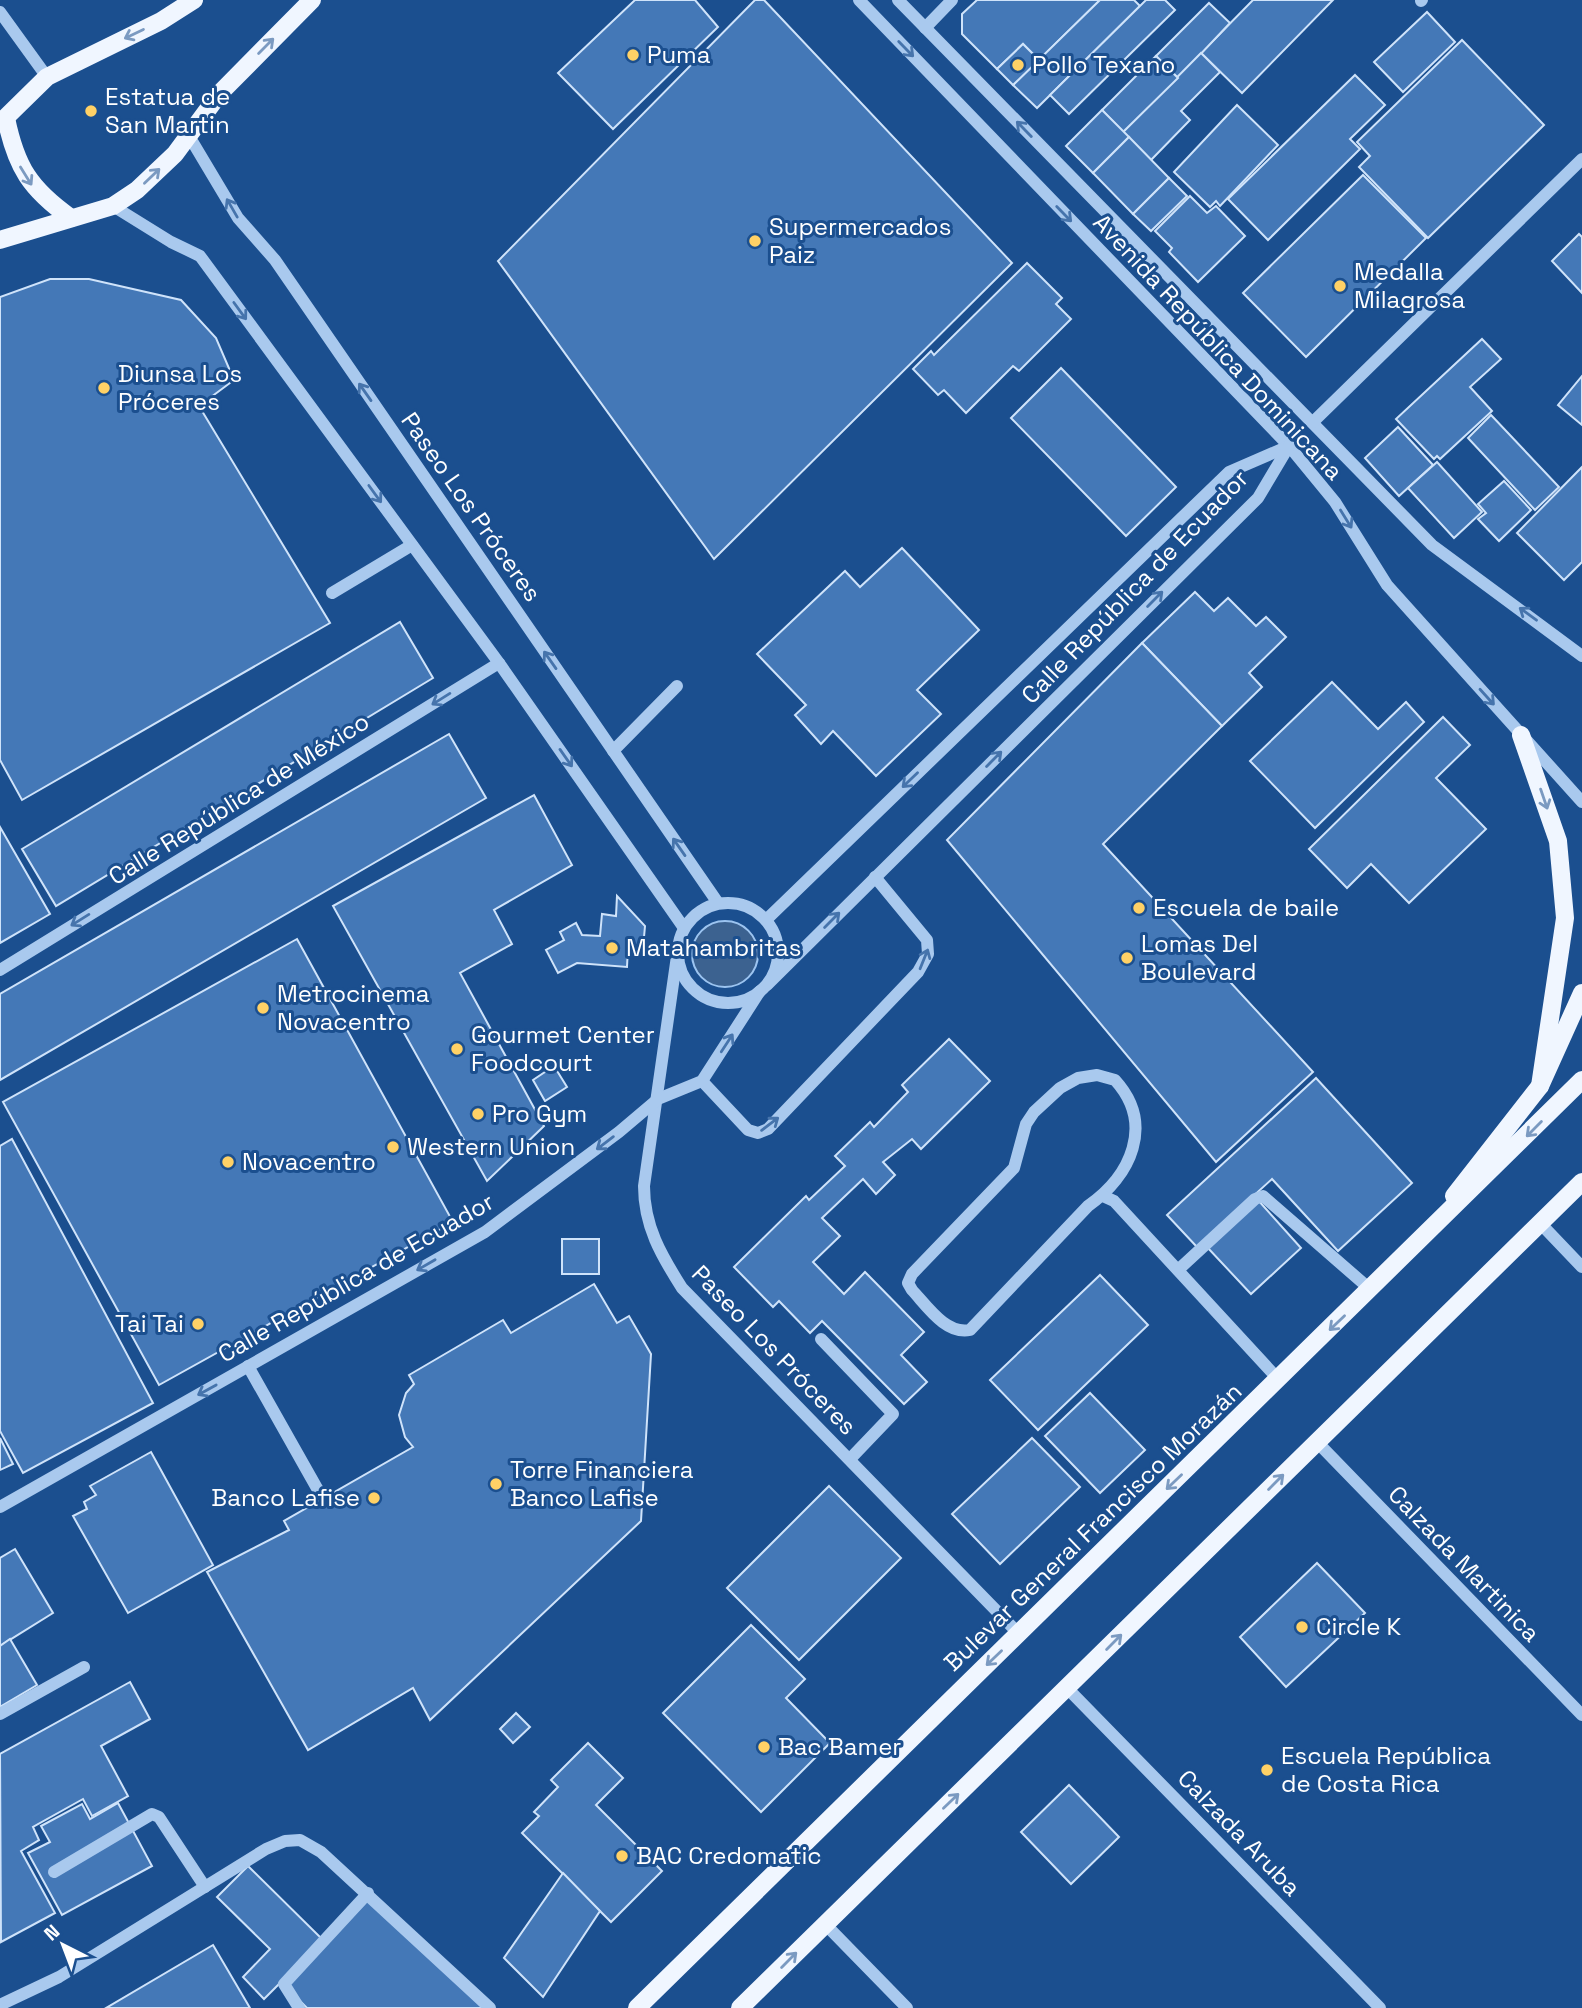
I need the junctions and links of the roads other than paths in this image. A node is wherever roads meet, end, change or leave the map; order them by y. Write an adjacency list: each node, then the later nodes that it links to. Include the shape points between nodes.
1 (194, 0): 8 (main road, one-way to 8)
2 (312, 0): 10 (main road, one-way to 2, via 220,93)
3 (859, 0): 16 (street, Avenida República Dominicana, one-way to 16)
4 (898, 0): 7 (street, Avenida República Dominicana)
5 (952, 0): 7 (street)
6 (0, 12): 8 (street)
7 (925, 28): 15 (street, Avenida República Dominicana, one-way to 7)
8 (47, 77): 9 (main road)
9 (3, 120): 13 (main road, one-way to 13, via 22,171 41,197)
10 (189, 136): 12 (main road, one-way to 10, via 137,190); 23 (street, Paseo Los Próceres, one-way to 10, via 275,260 238,218)
11 (1582, 159): 15 (street)
12 (113, 206): 13 (main road); 17 (street, one-way to 17, via 200,256)
13 (71, 218): 14 (main road)
14 (0, 240)
15 (1312, 422): 19 (street, Avenida República Dominicana, one-way to 15, via 1433,545)
16 (1289, 446): 22 (street, Avenida República Dominicana, one-way to 22, via 1335,502 1387,584); 25 (street, Calle República de Ecuador, one-way to 16, via 1258,498); 27 (street, Calle República de Ecuador, one-way to 27, via 1229,472)
17 (412, 545): 18 (street); 20 (street)
18 (332, 593)
19 (1582, 656)
20 (499, 663): 28 (street, one-way to 28); 30 (street, Calle República de México, one-way to 30)
21 (677, 686): 23 (street)
22 (1521, 735): 24 (street, Avenida República Dominicana); 35 (main road, one-way to 35, via 1558,841 1565,918)
23 (613, 751): 26 (street, Paseo Los Próceres, one-way to 23)
24 (1582, 802)
25 (875, 877): 31 (street, Calle República de Ecuador, one-way to 25); 34 (street, one-way to 25, via 748,1130 768,1129 918,972 928,954 928,940)
26 (718, 903): 27 (street, via 744,905); 28 (street, via 704,908)
27 (766, 920): 31 (street, via 774,932 778,959)
28 (684, 928): 29 (street)
29 (678, 949): 31 (street, via 686,982 698,994 730,1003 746,1000); 36 (street, Paseo Los Próceres)
30 (0, 970)
31 (763, 988): 34 (street, Calle República de Ecuador, one-way to 31)
32 (1582, 993): 35 (main road)
33 (1582, 1080): 40 (main road, Bulevar General Francisco Morazán, one-way to 40)
34 (702, 1081): 36 (street, Calle República de Ecuador)
35 (1540, 1086): 40 (main road)
36 (658, 1099): 45 (street, Calle República de Ecuador, one-way to 45, via 485,1231); 48 (street, Paseo Los Próceres, via 644,1208 658,1251 682,1288)
37 (1580, 1185): 39 (main road)
38 (1103, 1196): 38 (street, via 1088,1206 970,1330 949,1327 908,1283 938,1244 1014,1168 1034,1112 1060,1088 1097,1075 1115,1080 1122,1088 1136,1123 1137,1141 1130,1162); 42 (street, via 1114,1201)
39 (1540, 1223): 41 (street); 47 (main road)
40 (1419, 1243): 43 (main road, Bulevar General Francisco Morazán)
41 (1582, 1267)
42 (1178, 1270): 43 (street, via 1263,1196); 46 (street)
43 (1371, 1290): 46 (main road, Bulevar General Francisco Morazán, one-way to 46)
44 (821, 1339): 48 (street, via 893,1413)
45 (248, 1366): 49 (street); 50 (street, Calle República de Ecuador, one-way to 50)
46 (1279, 1380): 51 (main road, Bulevar General Francisco Morazán, one-way to 51)
47 (1317, 1442): 53 (main road, one-way to 47); 55 (street, Calzada Martinica)
48 (850, 1460): 51 (street, Paseo Los Próceres)
49 (318, 1490)
50 (0, 1507)
51 (1019, 1634): 63 (main road, Bulevar General Francisco Morazán, one-way to 63)
52 (84, 1667): 54 (street)
53 (1067, 1688): 59 (main road, one-way to 53); 66 (street, Calzada Aruba)
54 (0, 1714)
55 (1582, 1714)
56 (54, 1872): 57 (street, via 152,1814 159,1817)
57 (205, 1887): 58 (street, via 266,1849 300,1840); 60 (street, via 58,1977)
58 (368, 1893): 61 (street, via 284,1984); 62 (street)
59 (825, 1924): 64 (main road, one-way to 59); 65 (street)
60 (0, 2006)
61 (299, 2008)
62 (490, 2008)
63 (636, 2008)
64 (740, 2008)
65 (906, 2008)
66 (1380, 2008)

